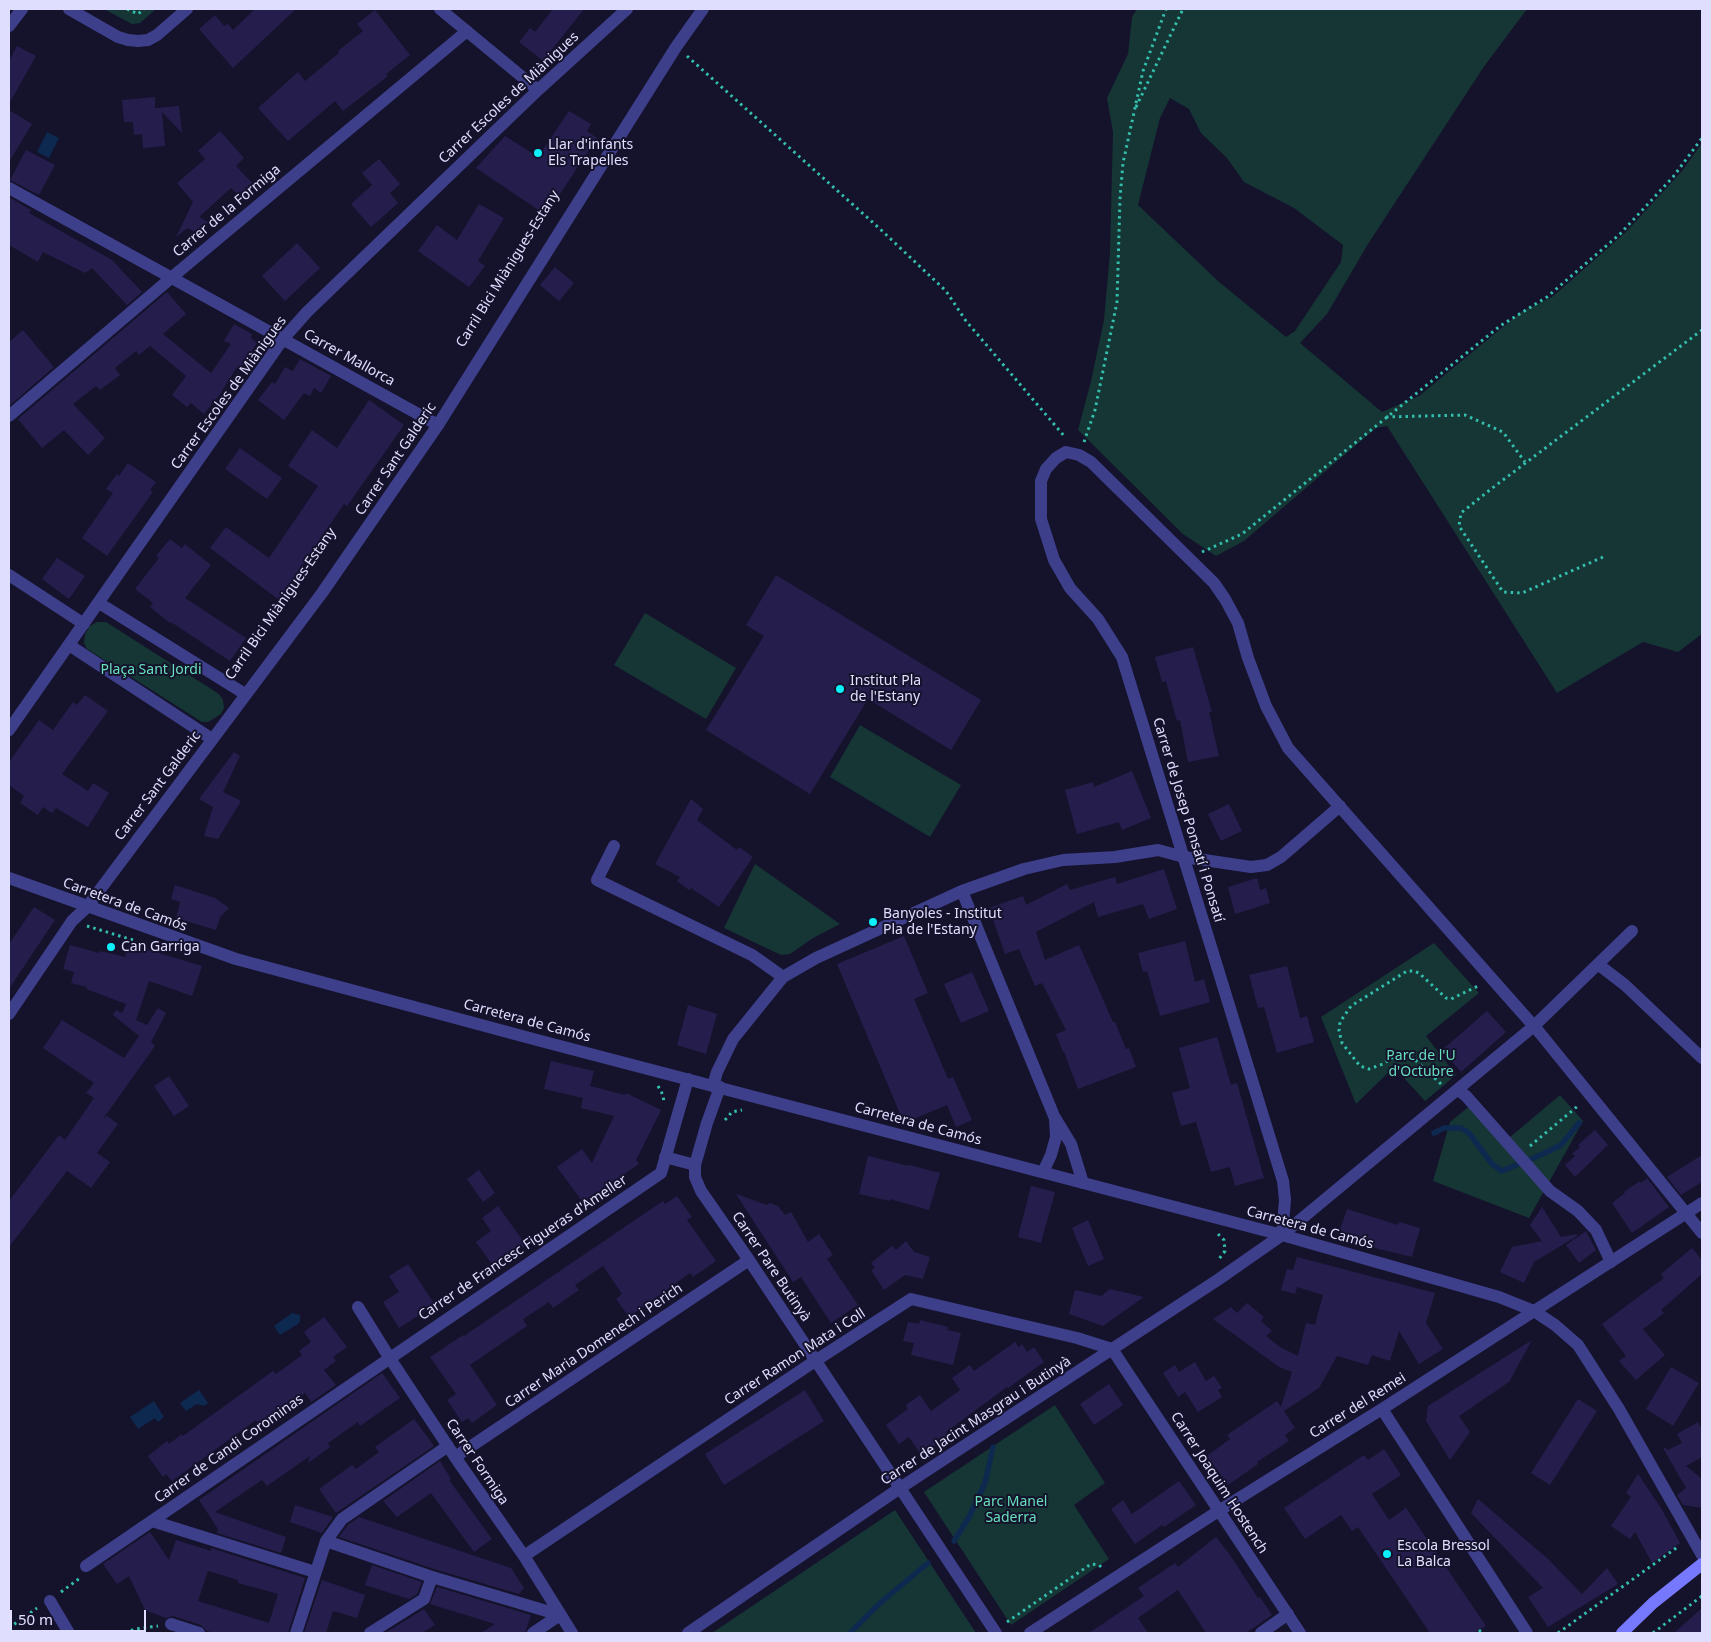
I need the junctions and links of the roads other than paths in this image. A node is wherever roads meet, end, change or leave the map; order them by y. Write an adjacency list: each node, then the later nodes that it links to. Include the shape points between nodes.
1 (22, 9): 7 (street)
2 (69, 9): 3 (street, via 118,37 138,41 148,40)
3 (187, 9)
4 (440, 9): 8 (street)
5 (627, 9): 9 (street, Carrer Escoles de Miànigues)
6 (702, 9): 14 (street, Carrer Sant Galderic)
7 (9, 26)
8 (467, 31): 9 (street); 11 (street, Carrer de la Formiga)
9 (538, 90): 12 (street, Carrer Escoles de Miànigues)
10 (9, 188): 11 (street, Carrer Mallorca)
11 (171, 278): 12 (street, Carrer Mallorca); 13 (street, Carrer de la Formiga)
12 (283, 338): 14 (street, Carrer Mallorca); 16 (street, Carrer Escoles de Miànigues)
13 (9, 416)
14 (438, 425): 19 (street, Carrer Sant Galderic, via 322,593)
15 (9, 574): 17 (street)
16 (99, 603): 17 (street, Carrer Escoles de Miànigues); 19 (street)
17 (84, 624): 18 (street, Carrer Escoles de Miànigues)
18 (69, 645): 20 (street, Carrer Escoles de Miànigues); 21 (street)
19 (245, 694): 21 (street, Carrer Sant Galderic)
20 (9, 730)
21 (212, 740): 27 (street, Carrer Sant Galderic)
22 (1340, 806): 24 (street, via 1267,865 1251,867); 24 (street, Carrer de Josep Ponsatí i Ponsatí, via 1288,748 1266,706 1238,623 1214,582 1091,462 1066,452 1046,469 1042,481 1041,519 1054,560 1070,588 1098,619 1122,657); 32 (street)
23 (614, 846): 30 (street, via 597,880 752,954)
24 (1184, 856): 26 (street, via 1158,850 1063,860 1024,869); 45 (street, Carrer de Josep Ponsatí i Ponsatí, via 1283,1181)
25 (9, 878): 27 (street, Carretera de Camós)
26 (962, 891): 30 (street); 37 (street)
27 (87, 907): 31 (street, Carrer Sant Galderic, via 72,921); 34 (street, Carretera de Camós, via 236,959)
28 (1632, 931): 29 (street, Carrer de Jacint Masgrau i Butinyà)
29 (1599, 965): 32 (street, Carrer de Jacint Masgrau i Butinyà); 33 (street, via 1625,984)
30 (783, 976): 35 (street, via 733,1039 717,1072)
31 (9, 1014)
32 (1534, 1026): 36 (street, Carrer de Jacint Masgrau i Butinyà); 43 (street)
33 (1702, 1058)
34 (688, 1080): 35 (street, Carretera de Camós); 38 (street, Carrer de Francesc Figueras d'Ameller)
35 (716, 1087): 39 (street); 40 (street, Carretera de Camós)
36 (1458, 1090): 45 (street, Carrer de Jacint Masgrau i Butinyà); 47 (street, via 1550,1191 1578,1211 1596,1230)
37 (1054, 1116): 40 (street, via 1056,1137); 41 (street, via 1071,1144)
38 (665, 1157): 39 (street); 51 (street, Carrer de Francesc Figueras d'Ameller, via 661,1173)
39 (695, 1165): 46 (street, Carrer Pare Butinyà, via 700,1191)
40 (1043, 1172): 41 (street, Carretera de Camós)
41 (1084, 1183): 45 (street, Carretera de Camós)
42 (1702, 1204): 43 (street, Carrer del Remei)
43 (1687, 1214): 44 (street); 47 (street, Carrer del Remei)
44 (1702, 1233)
45 (1282, 1235): 49 (street, Carretera de Camós, via 1499,1296); 50 (street, Carrer de Jacint Masgrau i Butinyà)
46 (749, 1260): 52 (street, Carrer Pare Butinyà); 54 (street, Carrer Maria Domenech i Perich)
47 (1611, 1262): 49 (street, Carrer del Remei)
48 (358, 1307): 51 (street, Carrer Formiga)
49 (1534, 1311): 53 (street, Carrer del Remei); 60 (street, Carretera de Camós, via 1578,1345 1619,1409)
50 (1112, 1349): 52 (street, Carrer Ramon Mata i Coll, via 911,1299); 55 (street, Carrer de Jacint Masgrau i Butinyà); 56 (street, Carrer Joaquim Hostench)
51 (390, 1357): 54 (street, Carrer Formiga); 57 (street, Carrer de Candi Corominas)
52 (815, 1361): 55 (street, Carrer Pare Butinyà); 59 (street, Carrer Ramon Mata i Coll)
53 (1382, 1409): 56 (street, Carrer del Remei); 80 (street)
54 (451, 1451): 58 (street, Carrer Maria Domenech i Perich, via 342,1519); 59 (street, Carrer Formiga)
55 (900, 1488): 69 (street, Carrer Pare Butinyà); 76 (street, Carrer de Jacint Masgrau i Butinyà)
56 (1220, 1510): 66 (street, Carrer Joaquim Hostench); 77 (street, Carrer del Remei)
57 (152, 1520): 62 (street, Carrer de Candi Corominas); 63 (street)
58 (326, 1542): 63 (street, Carrer Maria Domenech i Perich); 64 (street)
59 (524, 1556): 67 (street, Carrer Formiga)
60 (1702, 1556)
61 (1702, 1564): 81 (main road)
62 (86, 1566)
63 (315, 1572): 72 (street, Carrer Maria Domenech i Perich)
64 (432, 1577): 67 (street); 73 (street, via 424,1600)
65 (50, 1601): 70 (street)
66 (1288, 1614): 78 (street); 79 (street, Carrer Joaquim Hostench)
67 (560, 1615): 74 (street); 75 (street, Carrer Formiga)
68 (171, 1624): 71 (street)
69 (995, 1632)
70 (69, 1633)
71 (199, 1633)
72 (296, 1633)
73 (370, 1633)
74 (533, 1633)
75 (572, 1633)
76 (688, 1633)
77 (1030, 1633)
78 (1261, 1633)
79 (1300, 1633)
80 (1527, 1633)
81 (1622, 1633)

